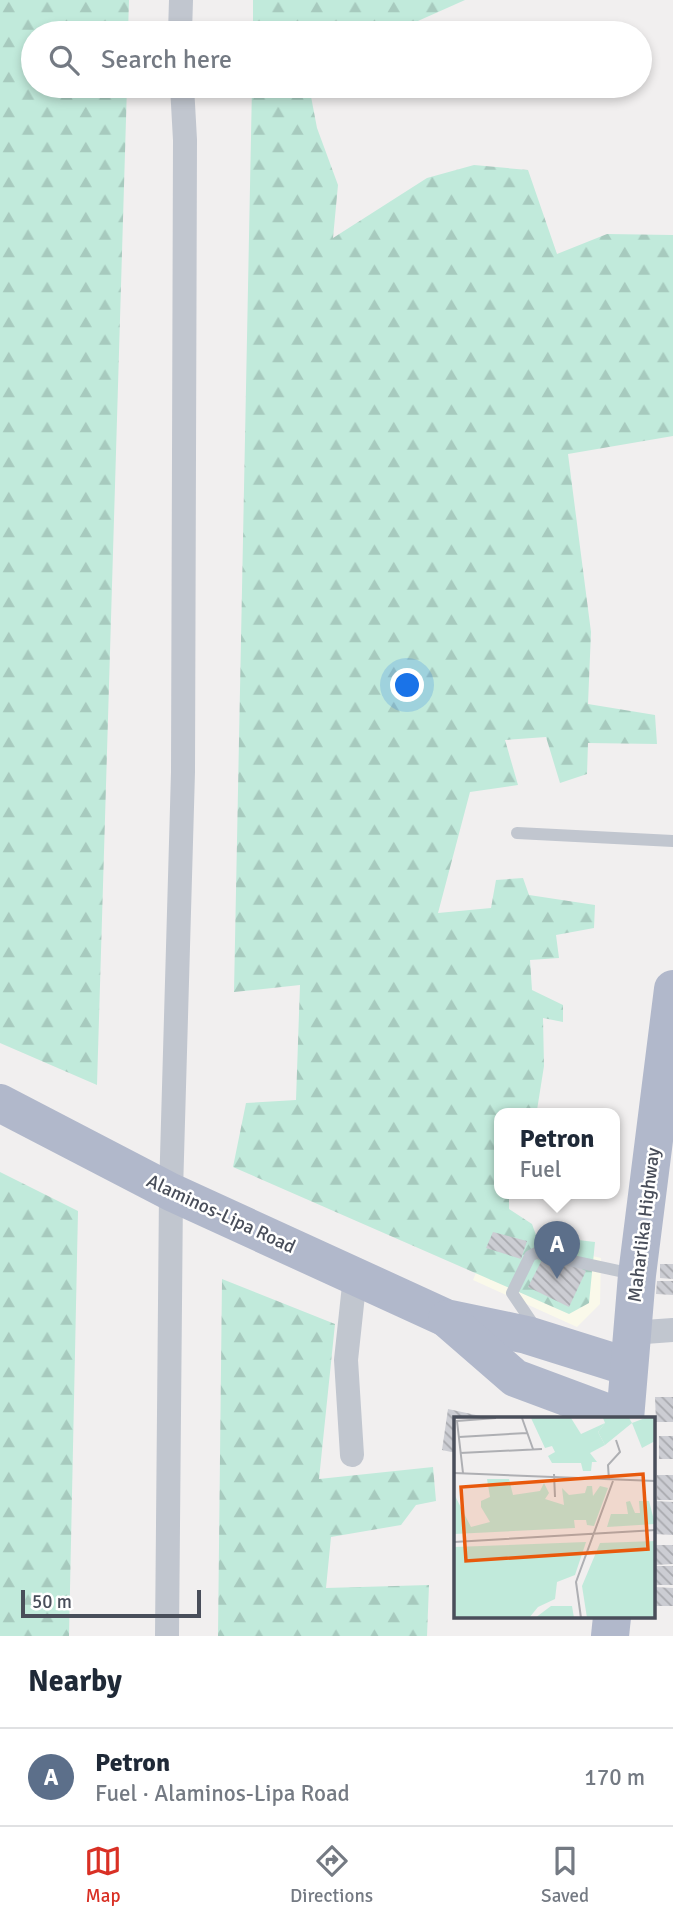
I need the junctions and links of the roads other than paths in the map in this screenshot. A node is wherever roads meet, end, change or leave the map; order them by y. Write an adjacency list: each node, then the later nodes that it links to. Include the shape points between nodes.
1 (181, 0): 2 (street)
2 (180, 21)
3 (183, 98): 8 (street, via 183,772)
4 (517, 833): 5 (lane)
5 (673, 841)
6 (673, 989): 9 (main road, Maharlika Highway)
7 (0, 1103): 8 (main road, Alaminos-Lipa Road)
8 (171, 1192): 10 (main road, Alaminos-Lipa Road); 19 (street)
9 (637, 1275): 13 (lane, via 536,1253 530,1256 512,1293); 14 (main road, Maharlika Highway)
10 (355, 1276): 11 (main road, Alaminos-Lipa Road); 17 (street, via 346,1360)
11 (446, 1318): 13 (main road, Alaminos-Lipa Road); 15 (main road, Alaminos-Lipa Road, via 514,1378)
12 (673, 1329): 14 (street)
13 (545, 1340): 14 (main road, Alaminos-Lipa Road)
14 (630, 1350): 16 (main road, Maharlika Highway)
15 (620, 1417)
16 (625, 1417)
17 (352, 1455)
18 (612, 1618): 20 (main road)
19 (167, 1636)
20 (611, 1636)

